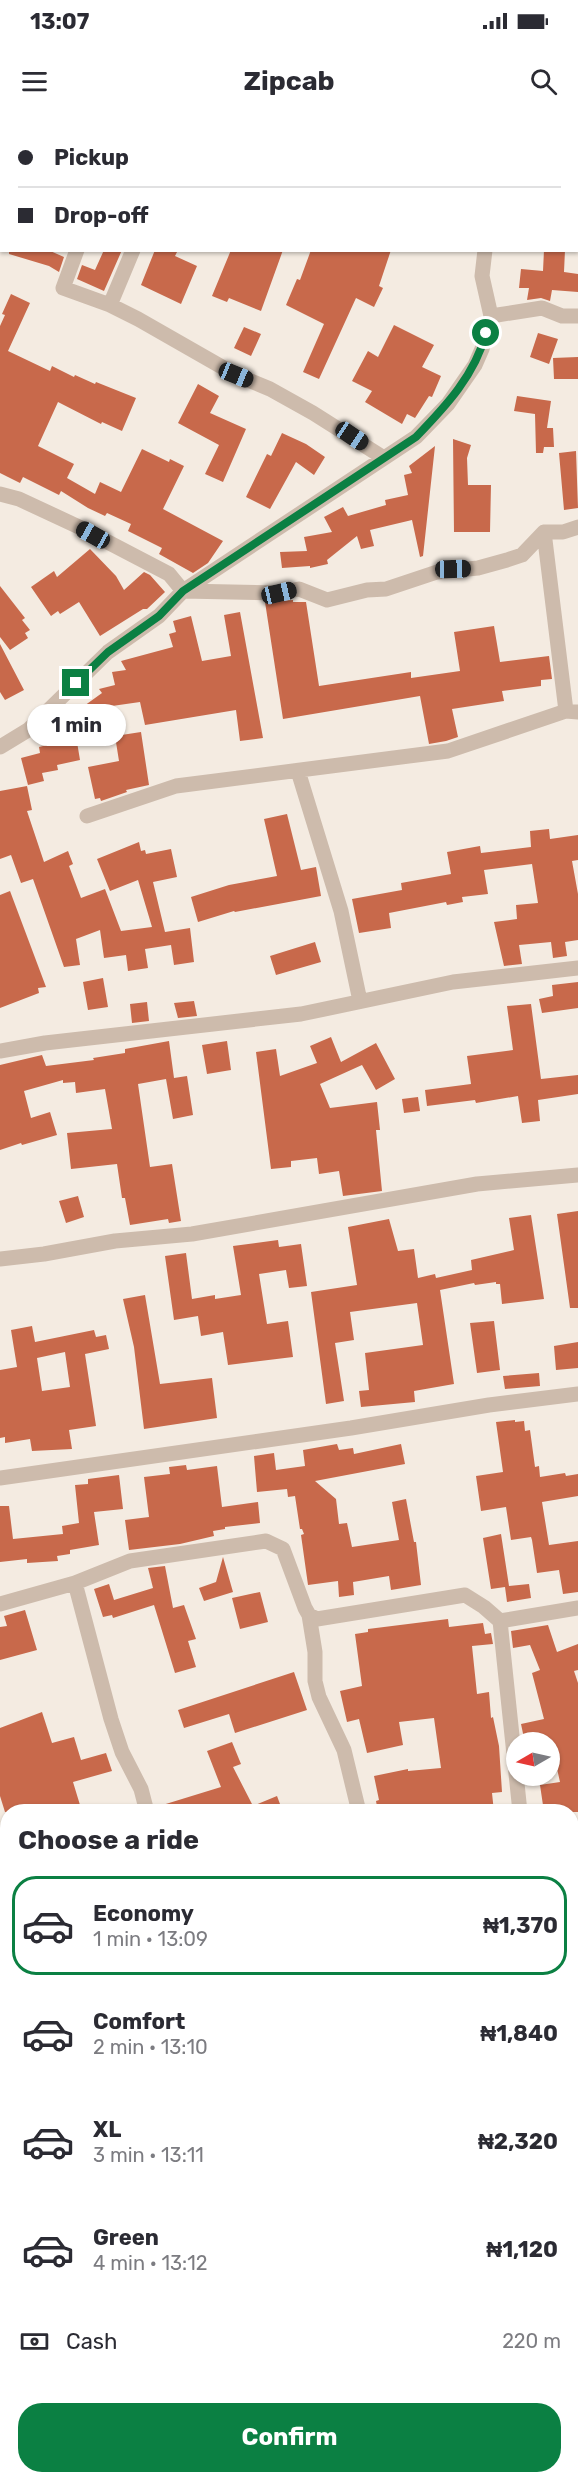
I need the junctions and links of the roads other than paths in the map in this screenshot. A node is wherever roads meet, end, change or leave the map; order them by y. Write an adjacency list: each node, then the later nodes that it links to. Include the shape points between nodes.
1 (76, 252): 4 (street, via 63,288)
2 (132, 252): 4 (street)
3 (485, 252): 5 (street, via 482,276)
4 (110, 305): 7 (street, via 313,413)
5 (491, 316): 6 (street, via 542,308 562,316); 7 (street, via 475,365 448,404 416,437)
6 (578, 316)
7 (384, 458): 11 (street)
8 (0, 494): 11 (street, via 79,527 169,574)
9 (578, 527): 10 (street)
10 (544, 532): 11 (street, via 522,555 507,560 437,572 386,590 367,590 327,600 299,589 279,593); 12 (street)
11 (183, 591): 13 (street, via 159,616 108,652 28,730)
12 (572, 711): 14 (street, via 448,751)
13 (0, 747)
14 (297, 771): 15 (street, via 176,786); 17 (street, via 351,947)
15 (87, 816)
16 (578, 968): 17 (street, via 453,982)
17 (360, 1002): 18 (street, via 301,1014)
18 (0, 1051)
19 (578, 1175): 20 (street, via 477,1184 192,1234)
20 (0, 1258)
21 (578, 1394): 22 (street)
22 (0, 1478)
23 (75, 1583): 24 (street); 26 (street, via 130,1561 266,1541 283,1549); 28 (street, via 111,1719)
24 (0, 1604)
25 (578, 1608): 27 (street)
26 (309, 1615): 27 (street, via 317,1619 465,1595); 29 (street, via 319,1697 344,1750)
27 (500, 1621): 30 (street)
28 (145, 1804)
29 (357, 1804)
30 (519, 1804)

